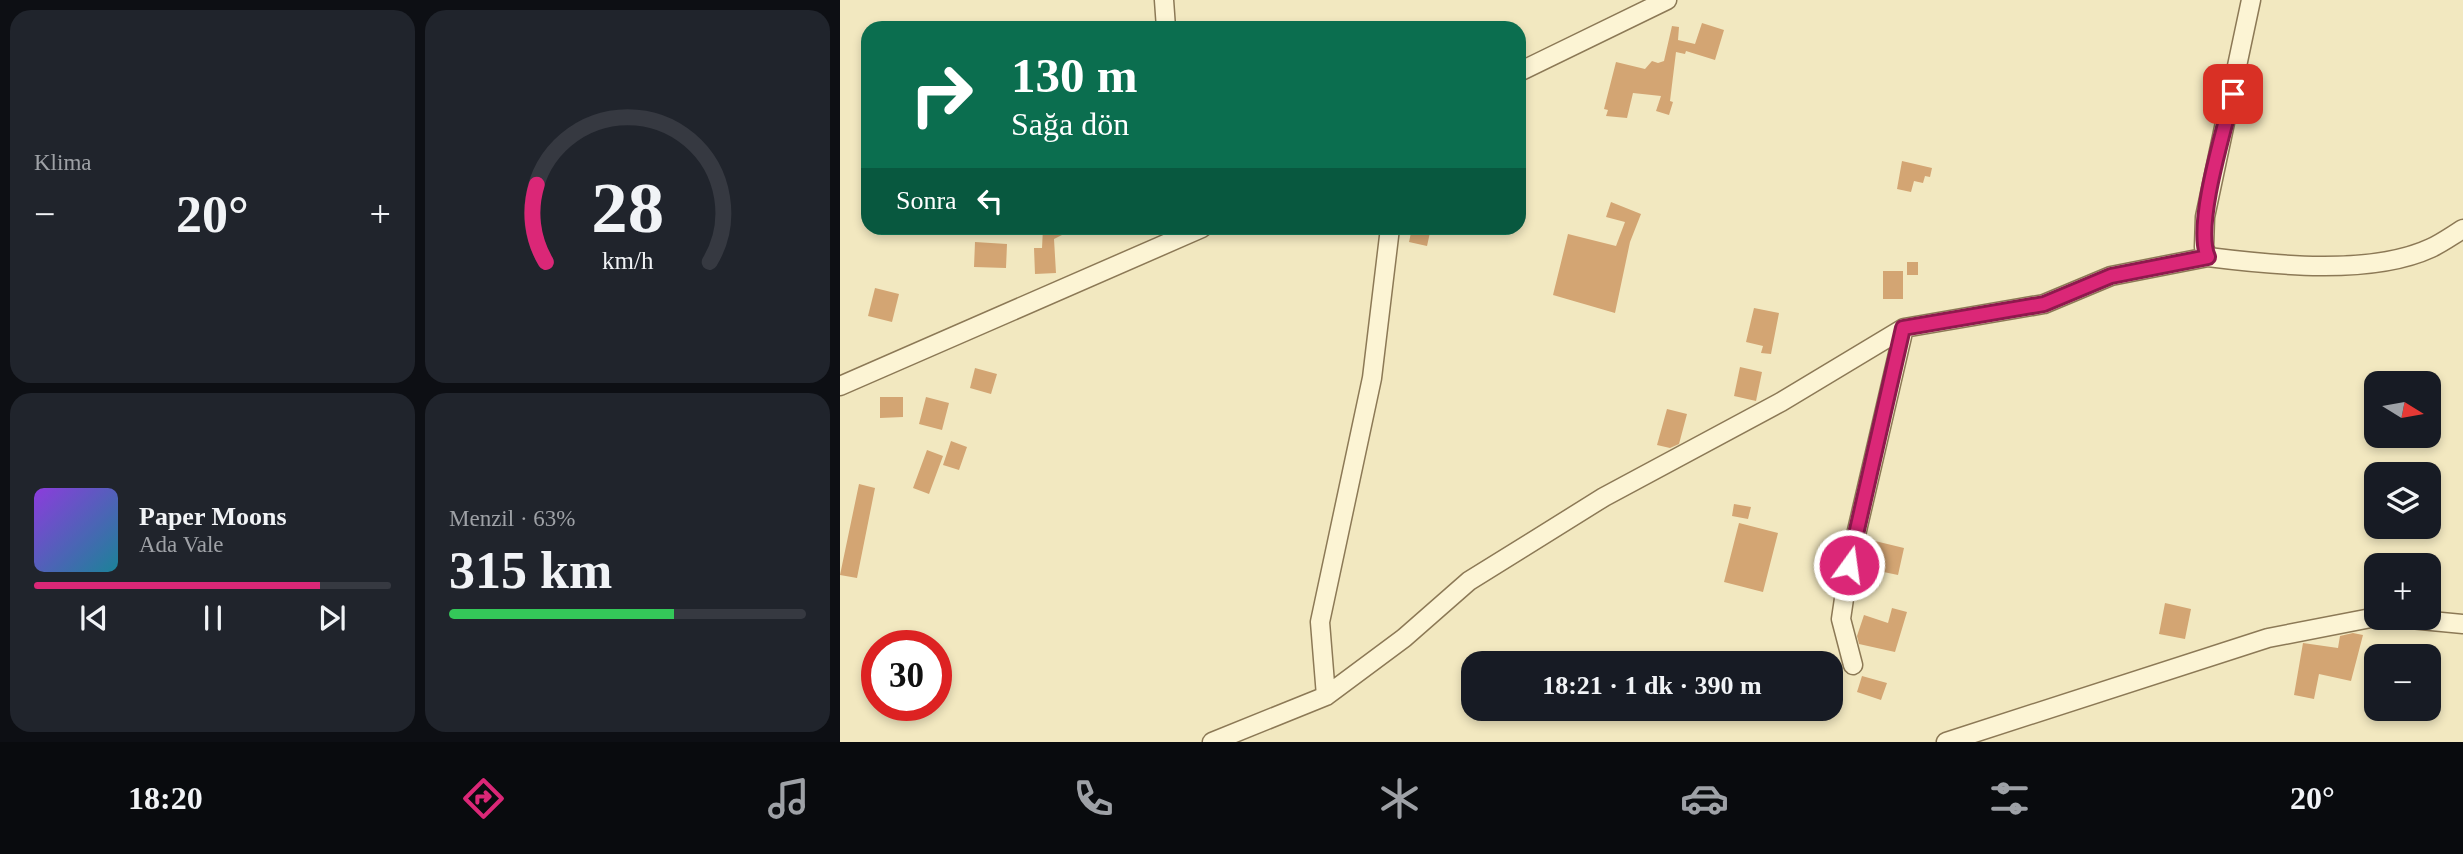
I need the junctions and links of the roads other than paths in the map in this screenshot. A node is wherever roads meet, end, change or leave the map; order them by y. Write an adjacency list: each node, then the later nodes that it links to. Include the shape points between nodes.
1 (1164, 0): 4 (street)
2 (1667, 0): 5 (street)
3 (2250, 0): 9 (street, via 2205,217)
4 (1166, 21)
5 (1526, 69)
6 (2463, 229): 9 (street, via 2431,248 2385,260 2337,264)
7 (1173, 235): 11 (street)
8 (1389, 235): 16 (street, via 1372,378 1321,622)
9 (2208, 257): 10 (street, via 2111,276 2044,304)
10 (1903, 328): 15 (street, via 1849,565 1841,619); 16 (street, via 1781,402 1604,497 1469,581 1404,638)
11 (840, 386)
12 (2364, 619): 18 (street, via 2268,638)
13 (2441, 622): 14 (street)
14 (2463, 624)
15 (1853, 665)
16 (1326, 696): 17 (street)
17 (1212, 742)
18 (1945, 742)

